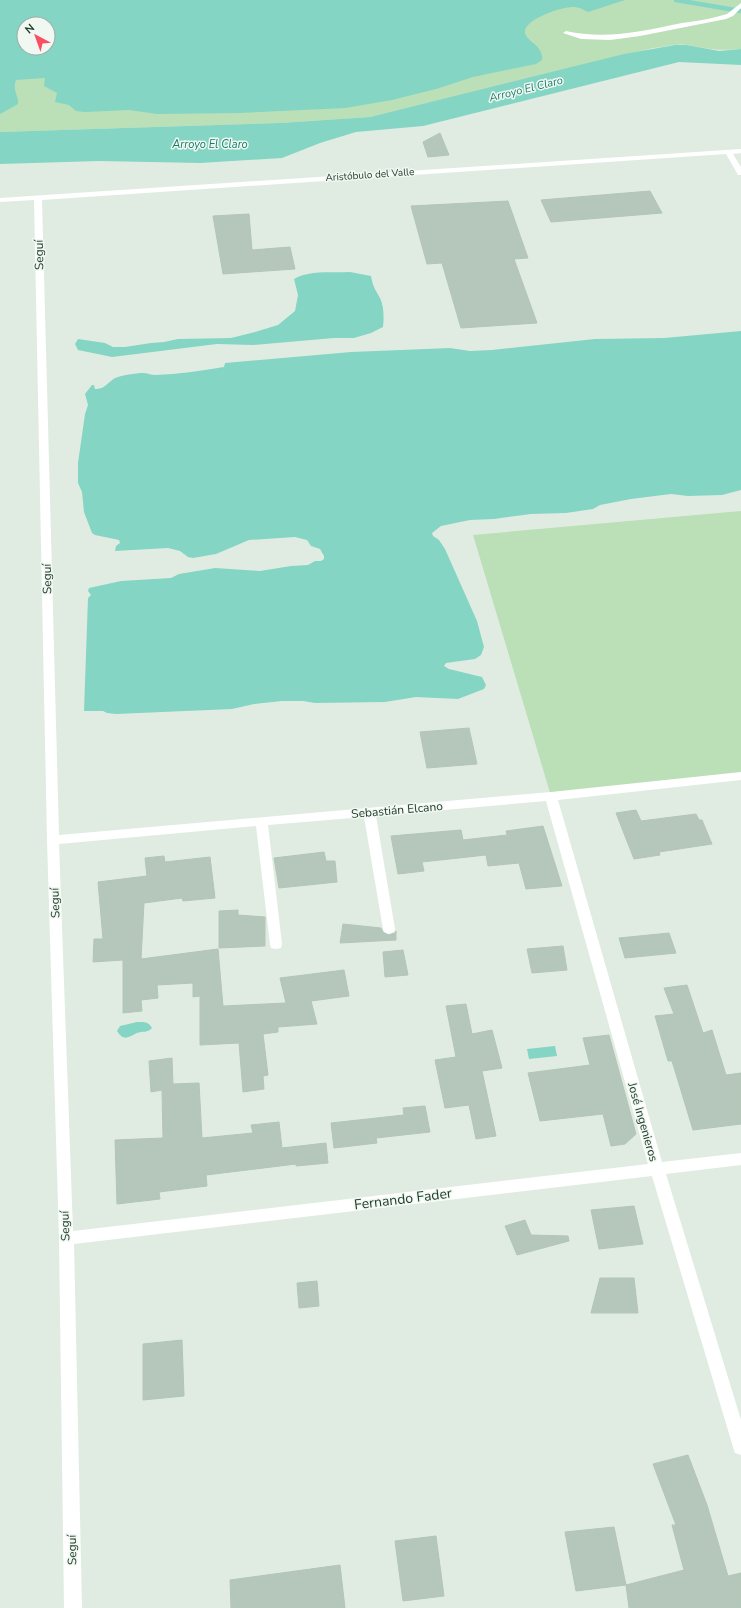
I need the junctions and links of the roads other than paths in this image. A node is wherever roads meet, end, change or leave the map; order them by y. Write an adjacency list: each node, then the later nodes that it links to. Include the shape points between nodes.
1 (740, 6): 2 (street, via 732,13 705,21 617,37 580,37)
2 (566, 33)
3 (741, 151): 4 (street, Aristóbulo del Valle)
4 (728, 152): 5 (street); 6 (street, Aristóbulo del Valle)
5 (741, 173)
6 (38, 197): 7 (street, Aristóbulo del Valle); 12 (street, Seguí)
7 (0, 200)
8 (741, 776): 9 (street, Sebastián Elcano)
9 (551, 796): 10 (street, Sebastián Elcano); 16 (street, José Ingenieros)
10 (369, 813): 11 (street, Sebastián Elcano); 13 (street)
11 (262, 822): 12 (street, Sebastián Elcano); 14 (street)
12 (53, 840): 17 (street, Seguí)
13 (389, 929)
14 (276, 944)
15 (741, 1159): 16 (street, Fernando Fader)
16 (657, 1169): 17 (street, Fernando Fader); 18 (street, José Ingenieros)
17 (66, 1238): 19 (street, Seguí)
18 (741, 1447)
19 (73, 1608)

